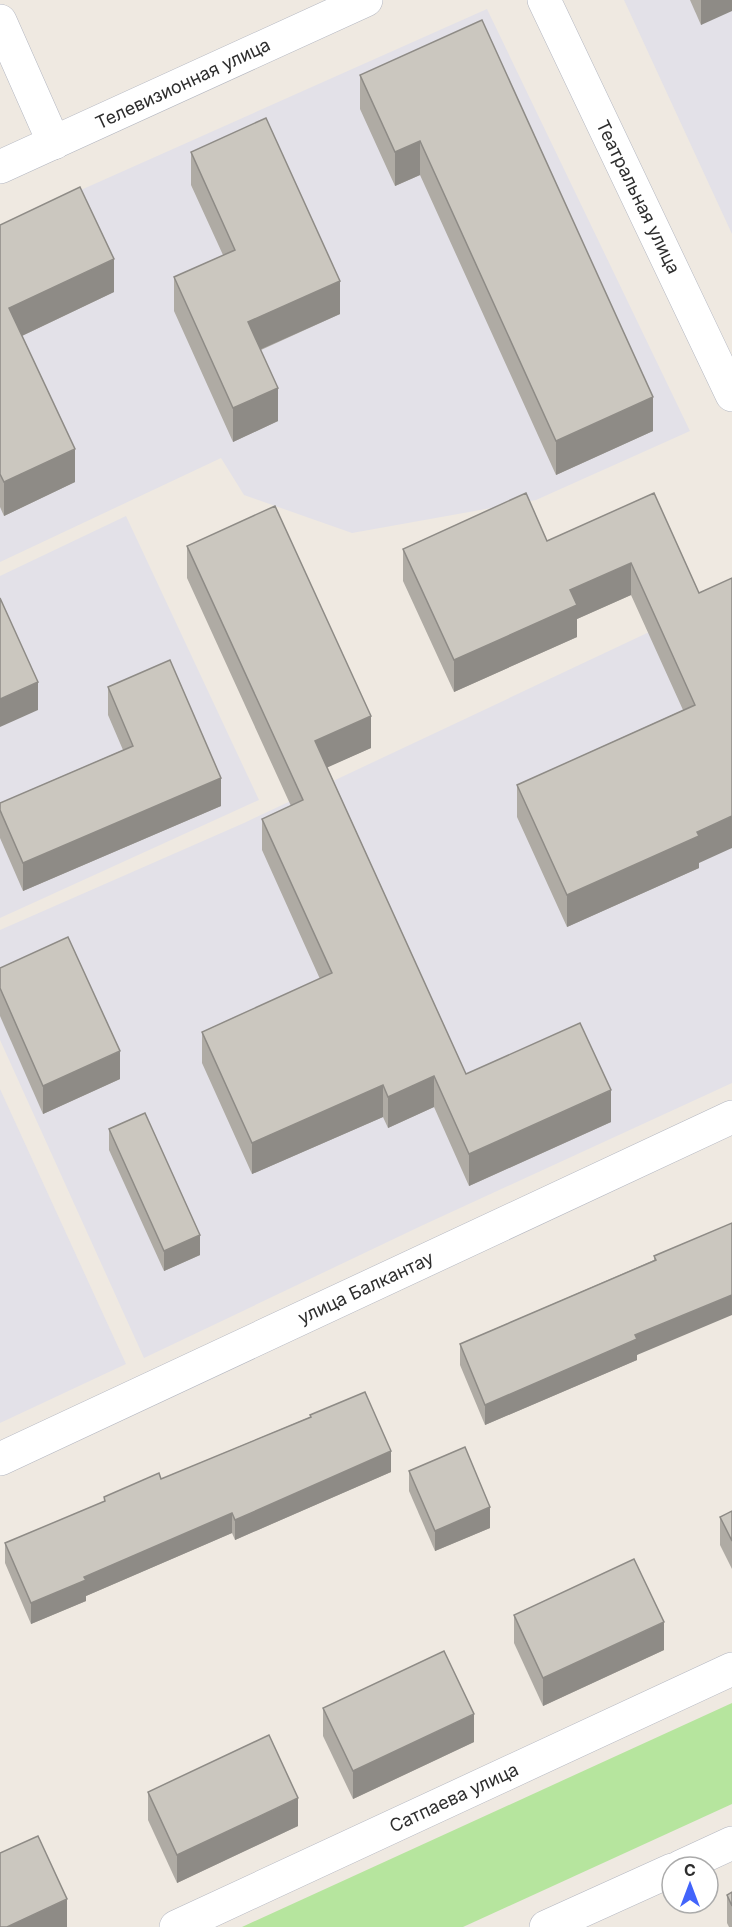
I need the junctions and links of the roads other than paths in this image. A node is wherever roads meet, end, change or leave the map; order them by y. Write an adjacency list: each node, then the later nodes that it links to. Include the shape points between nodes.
1 (366, 0): 4 (street, Телевизионная улица)
2 (544, 0): 6 (street, Театральная улица)
3 (0, 21): 4 (street)
4 (54, 143): 5 (street, Телевизионная улица)
5 (0, 167)
6 (732, 395)
7 (732, 1117): 8 (street, улица Балкантау)
8 (0, 1459)
9 (732, 1669): 13 (street, Сатпаева улица)
10 (732, 1844): 11 (street)
11 (707, 1855)
12 (660, 1875): 14 (street)
13 (176, 1927)
14 (546, 1927)

